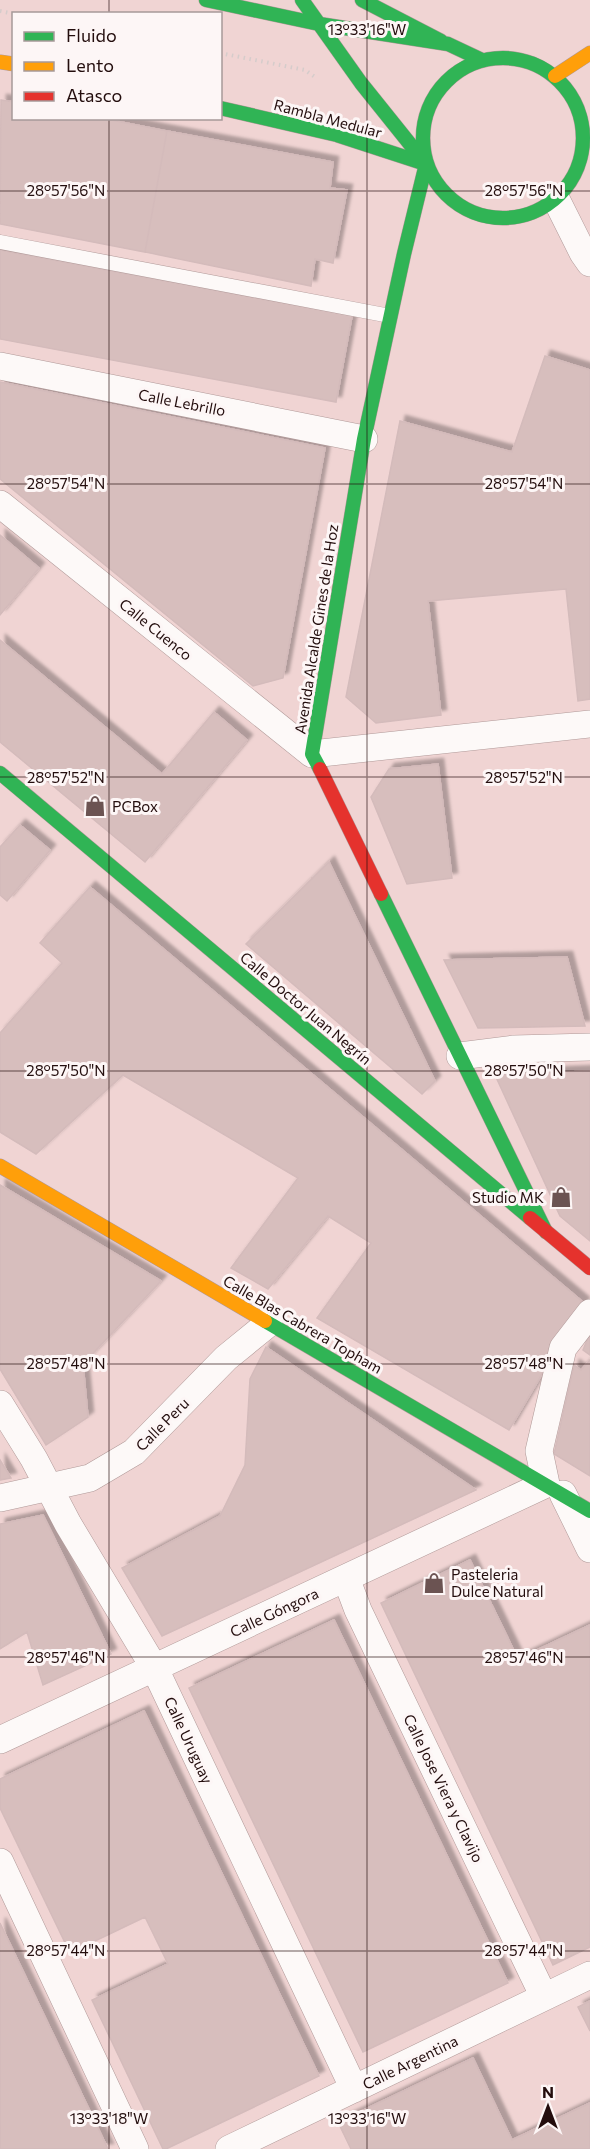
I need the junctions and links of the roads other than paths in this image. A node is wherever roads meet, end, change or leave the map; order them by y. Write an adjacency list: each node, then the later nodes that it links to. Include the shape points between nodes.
1 (206, 0): 4 (main road)
2 (302, 0): 4 (main road)
3 (362, 0): 5 (main road)
4 (319, 24): 5 (main road); 10 (main road)
5 (447, 44): 7 (main road)
6 (590, 53): 8 (main road)
7 (482, 60): 8 (main road, via 503,57 531,62); 10 (main road, via 452,75 432,100 422,130)
8 (555, 76): 12 (main road, via 571,93 580,111 585,137 580,166)
9 (222, 108): 10 (main road, Rambla Medular, via 338,135)
10 (426, 164): 12 (main road, via 446,196 467,211 494,219 539,211); 15 (main road, Avenida Alcalde Gines de la Hoz)
11 (590, 178): 12 (main road)
12 (562, 193): 14 (street)
13 (0, 242): 15 (lane)
14 (590, 263)
15 (390, 316): 17 (main road, Avenida Alcalde Gines de la Hoz)
16 (0, 366): 17 (street, Calle Lebrillo)
17 (364, 439): 20 (main road, Avenida Alcalde Gines de la Hoz)
18 (0, 504): 20 (street, Calle Cuenco)
19 (590, 724): 20 (street)
20 (312, 754): 23 (main road, Avenida Alcalde Gines de la Hoz)
21 (0, 774): 25 (main road, Calle Doctor Juan Negrín)
22 (590, 1047): 23 (street, via 514,1049)
23 (460, 1056): 25 (main road, Avenida Alcalde Gines de la Hoz)
24 (0, 1166): 28 (main road, Calle Blas Cabrera Topham)
25 (546, 1232): 26 (main road, Calle Doctor Juan Negrín)
26 (590, 1268)
27 (590, 1312): 31 (street, via 563,1348 538,1451)
28 (269, 1323): 30 (street, Calle Peru, via 226,1358 134,1452 90,1478); 31 (main road, Calle Blas Cabrera Topham)
29 (0, 1404): 30 (street, Calle Uruguay)
30 (50, 1487): 32 (street, Calle Peru); 36 (street, Calle Uruguay)
31 (555, 1489): 33 (main road, Calle Blas Cabrera Topham); 34 (street); 35 (street, Calle Góngora)
32 (0, 1498)
33 (590, 1511)
34 (590, 1550)
35 (346, 1578): 36 (street, Calle Góngora); 40 (street, Calle Jose Viera y Clavijo, via 363,1621)
36 (154, 1669): 37 (street, Calle Góngora); 41 (street, Calle Uruguay)
37 (0, 1740)
38 (0, 1862): 42 (street)
39 (590, 1975): 40 (street, Calle Argentina)
40 (544, 1997): 41 (street, Calle Argentina)
41 (354, 2089): 43 (street, Calle Argentina)
42 (135, 2149)
43 (229, 2149)

